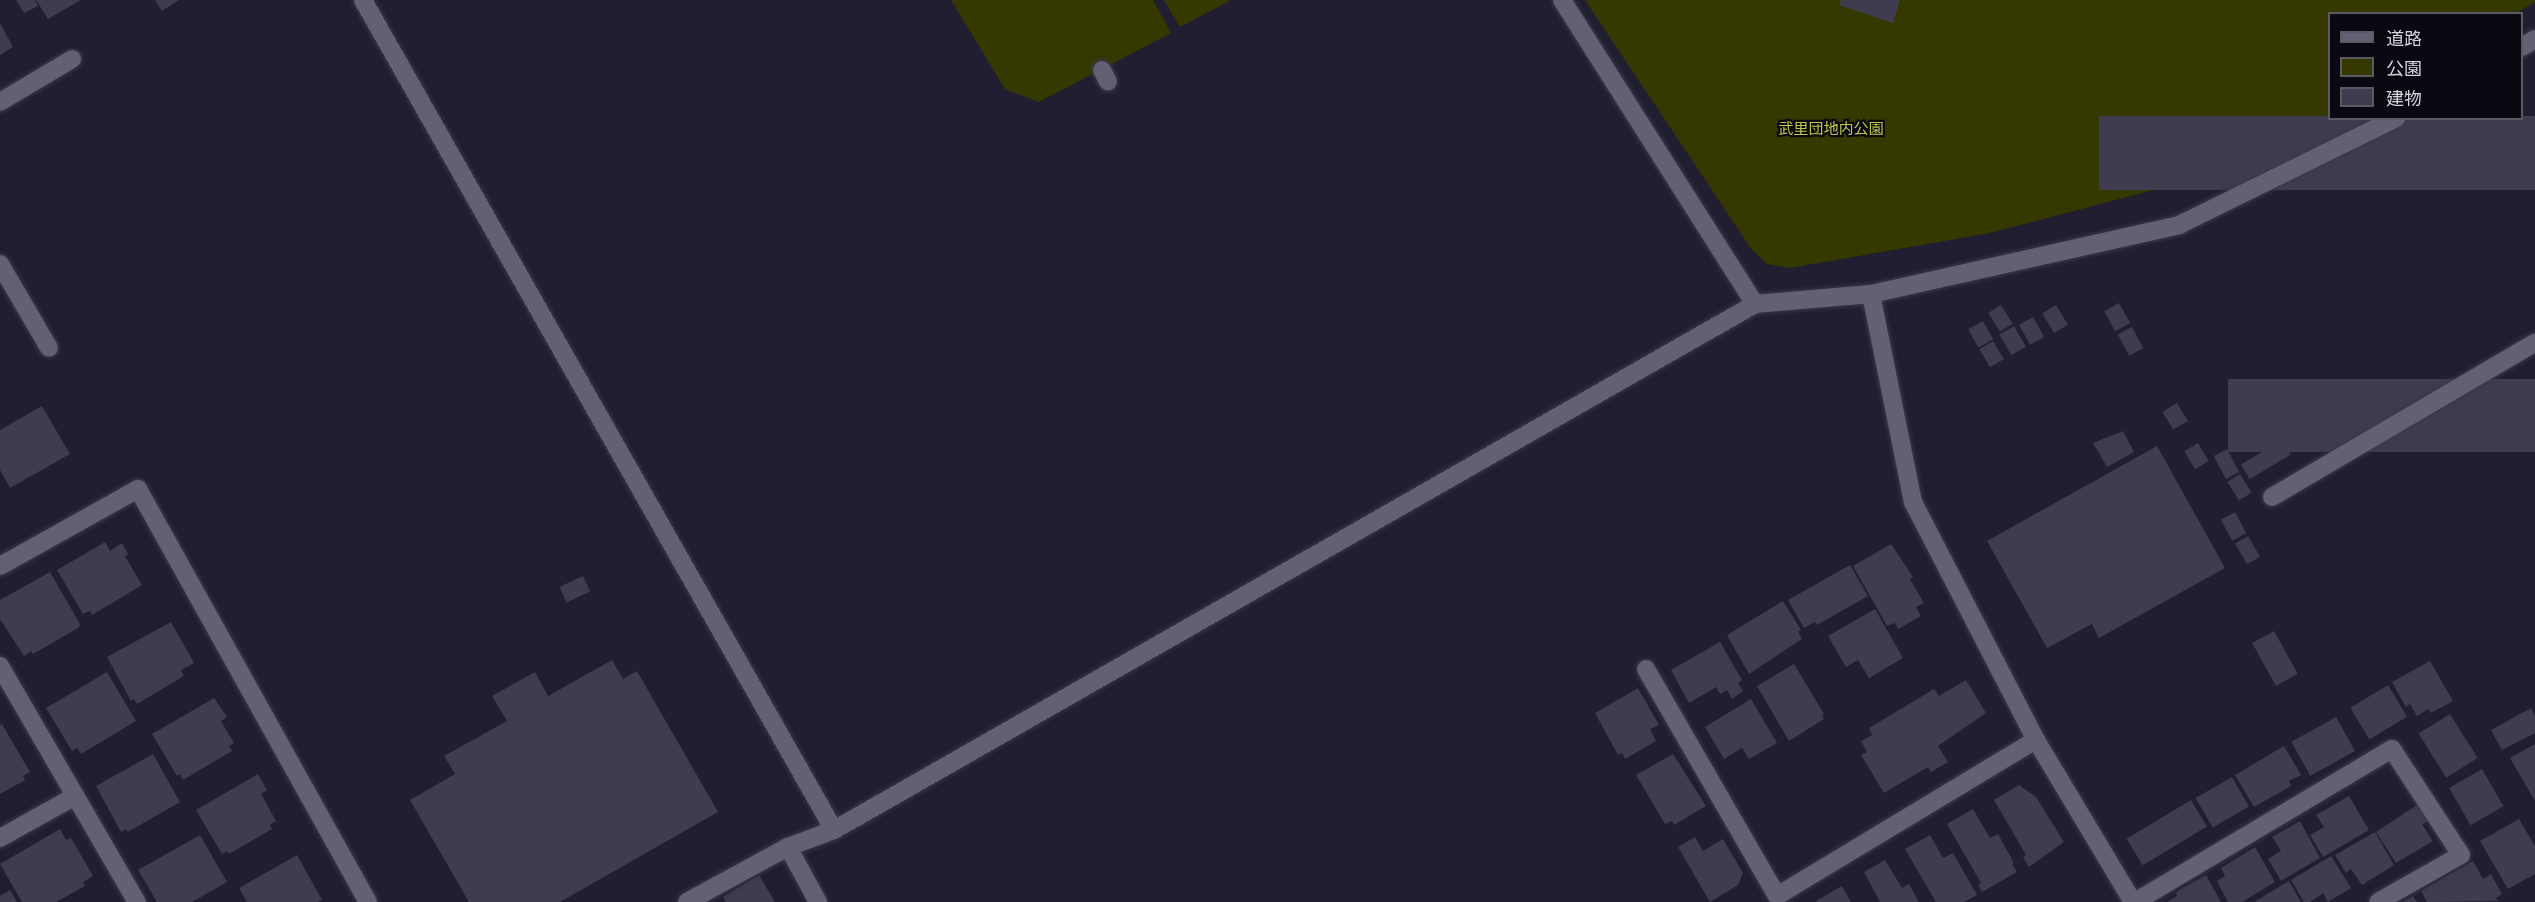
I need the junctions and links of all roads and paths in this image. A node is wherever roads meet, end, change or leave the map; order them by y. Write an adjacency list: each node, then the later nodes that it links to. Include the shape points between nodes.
1 (363, 0): 17 (street)
2 (1562, 0): 8 (street)
3 (72, 59): 4 (street)
4 (0, 102)
5 (2392, 120): 7 (street, via 2179,225)
6 (0, 264): 10 (street)
7 (1871, 294): 8 (street); 15 (street, via 1912,502)
8 (1755, 304): 17 (street)
9 (2535, 344): 11 (street)
10 (49, 348)
11 (2272, 497)
12 (0, 566): 22 (street, via 138,489)
13 (0, 666): 16 (street)
14 (1646, 669): 15 (street, via 1777,896)
15 (2036, 740): 24 (street)
16 (75, 796): 18 (street); 21 (street)
17 (834, 830): 19 (street)
18 (0, 838)
19 (788, 847): 20 (street); 23 (street)
20 (693, 901)
21 (137, 902)
22 (368, 902)
23 (818, 902)
24 (2134, 902): 25 (street, via 2392,749 2461,855)
25 (2378, 902)

